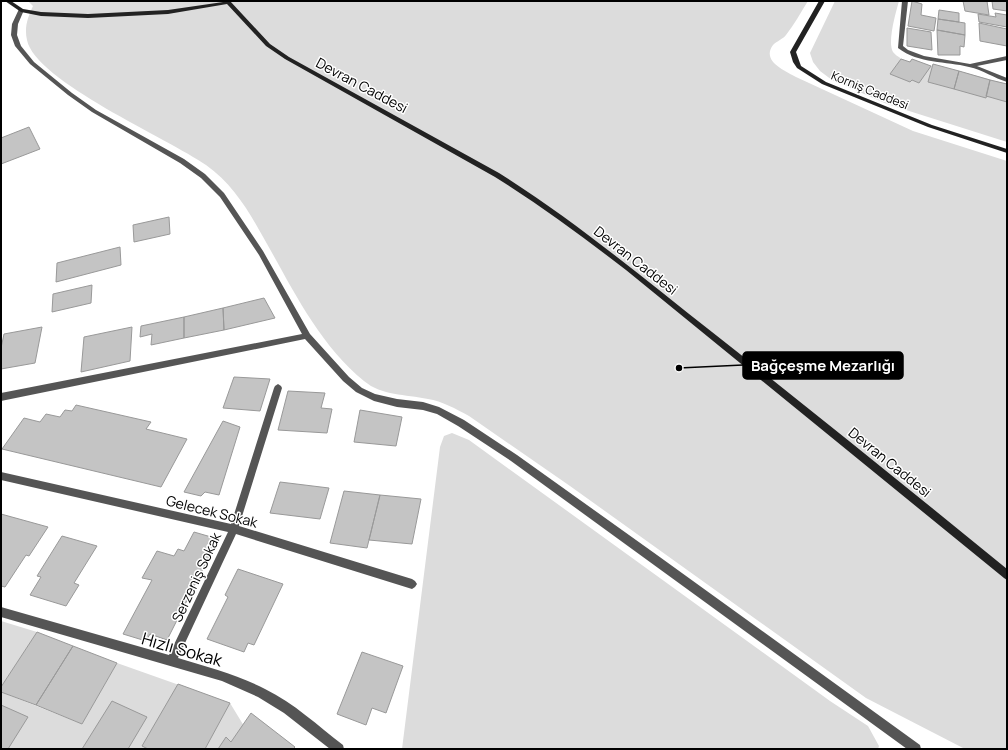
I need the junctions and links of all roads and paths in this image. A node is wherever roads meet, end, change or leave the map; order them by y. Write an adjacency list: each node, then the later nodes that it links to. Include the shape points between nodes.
1 (8, 1): 5 (main road)
2 (822, 1): 9 (main road, Korniş Caddesi, via 793,52 796,62 805,72 824,83 930,126)
3 (905, 1): 7 (street, via 900,47 903,50 918,56)
4 (227, 2): 5 (main road, via 139,15 68,16); 15 (main road, Devran Caddesi, via 268,45 287,58 497,175 588,238 803,408)
5 (21, 10): 10 (street, via 15,24 14,35 18,46 32,63 94,111 182,161 203,176 222,195 261,253)
6 (1007, 58): 7 (street)
7 (970, 65): 8 (street)
8 (1007, 80)
9 (1007, 151)
10 (306, 336): 12 (street); 20 (street, via 359,390 374,397 423,406 461,423 514,458)
11 (278, 388): 14 (street, Serzeniş Sokak)
12 (1, 397)
13 (1, 476): 14 (street, Gelecek Sokak)
14 (234, 529): 16 (street, Gelecek Sokak); 18 (street, Serzeniş Sokak)
15 (1007, 575)
16 (412, 584)
17 (1, 612): 18 (street, Hızlı Sokak)
18 (171, 662): 19 (street, Hızlı Sokak, via 222,676 262,693)
19 (338, 749)
20 (916, 749)

